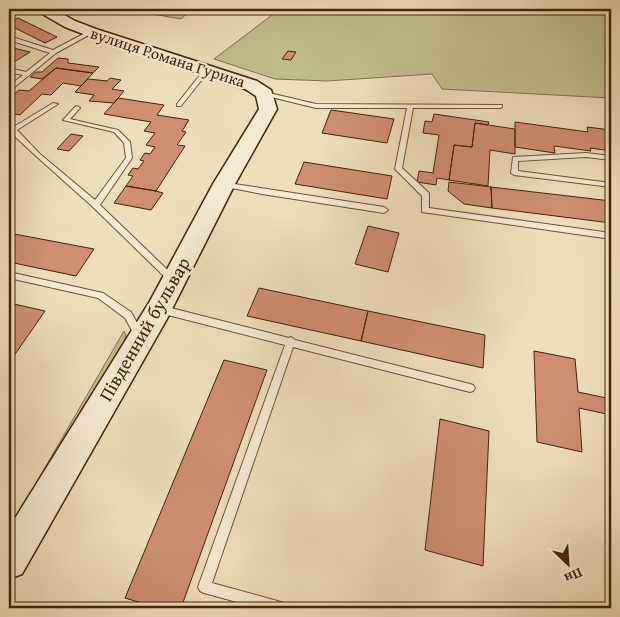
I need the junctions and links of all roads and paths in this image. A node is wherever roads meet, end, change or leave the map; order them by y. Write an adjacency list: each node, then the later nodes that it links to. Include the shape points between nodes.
1 (14, 9): 3 (lane)
2 (44, 9): 4 (main road, вулиця Романа Гурика)
3 (9, 10)
4 (91, 32): 6 (lane); 8 (main road, вулиця Романа Гурика)
5 (9, 38): 6 (lane)
6 (54, 52): 9 (lane)
7 (9, 70): 9 (lane)
8 (209, 70): 11 (main road, вулиця Романа Гурика, via 251,85); 13 (lane)
9 (26, 74): 10 (lane)
10 (9, 89)
11 (265, 94): 15 (lane, via 316,106); 19 (main road, Південний бульвар, via 268,108)
12 (54, 104): 17 (lane)
13 (180, 105)
14 (500, 106): 15 (lane)
15 (410, 107): 23 (lane, via 398,168 426,195 425,210)
16 (77, 108): 21 (lane, via 66,120 116,132 127,142 129,158)
17 (11, 129): 21 (lane)
18 (611, 158): 20 (lane, via 586,155 515,159 514,173)
19 (224, 184): 22 (lane); 25 (main road, Південний бульвар)
20 (611, 185)
21 (96, 204): 25 (lane)
22 (384, 210)
23 (611, 236)
24 (9, 275): 27 (lane, via 100,296 128,315)
25 (174, 281): 26 (main road, Південний бульвар)
26 (159, 309): 27 (main road, Південний бульвар); 28 (lane)
27 (140, 338): 30 (main road, Південний бульвар)
28 (291, 341): 29 (lane); 31 (lane, via 204,587)
29 (470, 388)
30 (9, 561)
31 (281, 608)

